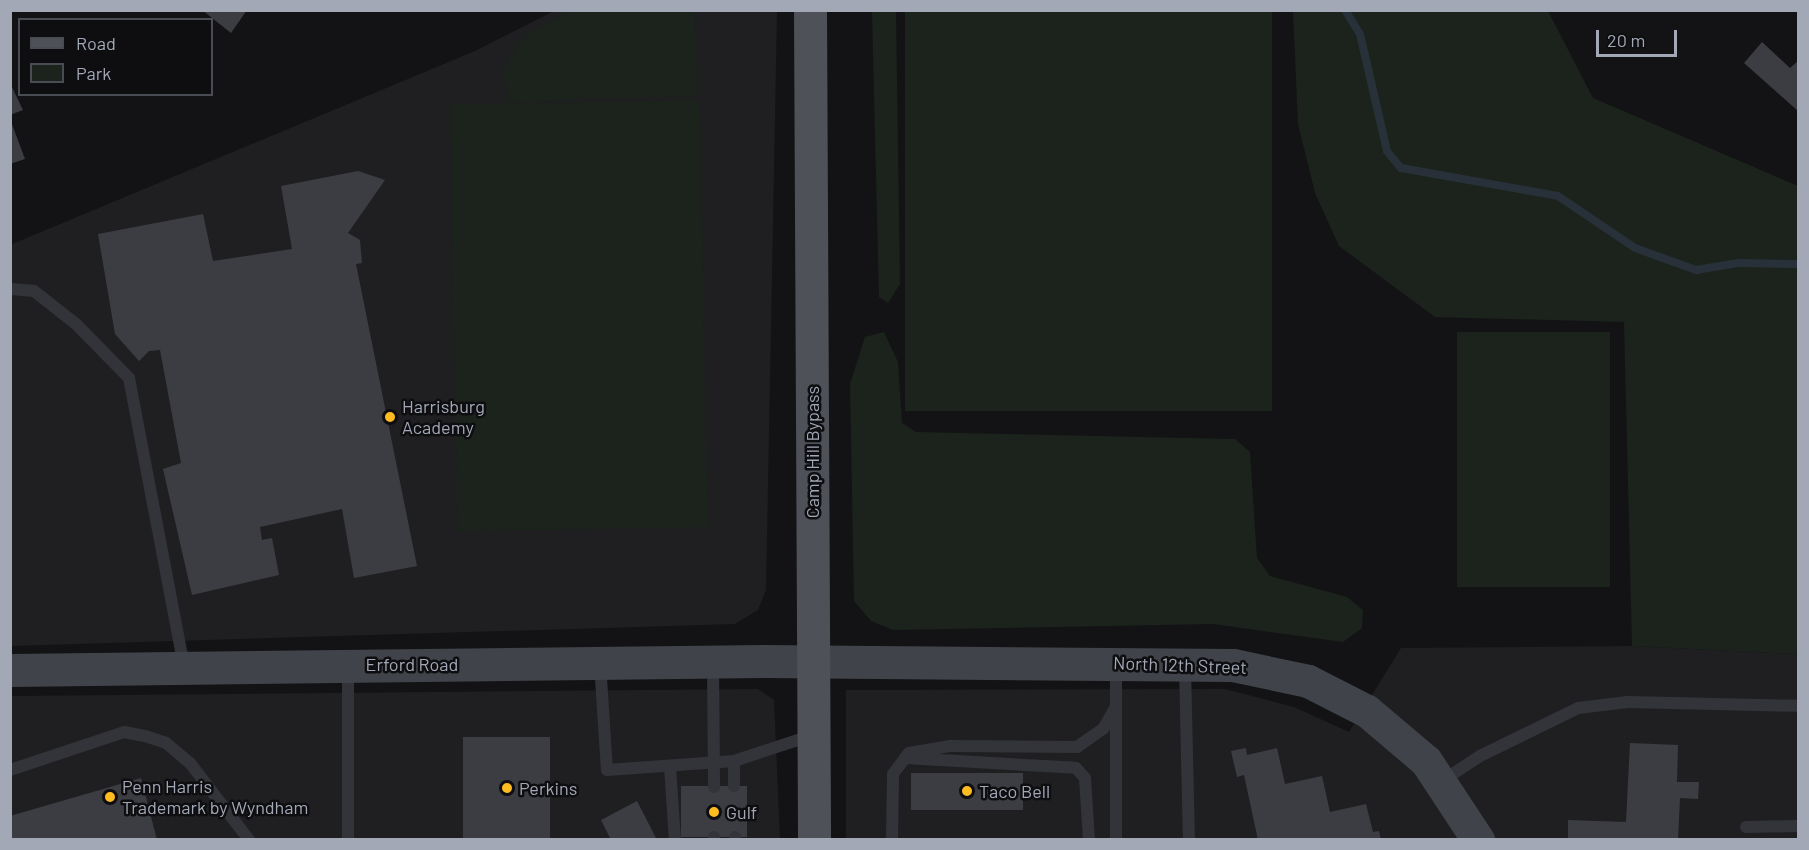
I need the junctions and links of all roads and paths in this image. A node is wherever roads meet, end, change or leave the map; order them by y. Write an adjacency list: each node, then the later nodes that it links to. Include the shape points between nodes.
1 (810, 10): 7 (main road, Camp Hill Bypass)
2 (10, 289): 9 (lane, via 34,291 76,324 129,378)
3 (1116, 662): 4 (main road, North 12th Street); 7 (main road, North 12th Street); 12 (lane)
4 (1185, 662): 19 (main road, North 12th Street, via 1269,670 1329,690 1402,738); 31 (lane)
5 (600, 663): 6 (main road, Erford Road); 8 (main road, Erford Road); 17 (lane, via 607,770)
6 (713, 663): 7 (main road, Erford Road); 16 (lane)
7 (813, 663): 13 (main road, Camp Hill Bypass)
8 (348, 665): 9 (main road, Erford Road); 25 (lane)
9 (184, 666): 10 (main road, Erford Road)
10 (10, 670)
11 (1798, 706): 19 (lane, via 1628,702 1578,708 1480,756)
12 (1115, 708): 14 (lane, via 1103,729 1077,747 930,747); 30 (lane)
13 (814, 734): 15 (lane); 27 (main road, Camp Hill Bypass)
14 (901, 759): 28 (lane, via 893,774); 29 (lane, via 1076,768 1085,778)
15 (734, 760): 16 (lane); 20 (lane)
16 (714, 763): 17 (lane); 21 (lane)
17 (669, 767): 26 (lane)
18 (10, 770): 24 (lane, via 124,732 145,736 166,743 190,763)
19 (1442, 781): 32 (main road, North 12th Street)
20 (734, 786)
21 (714, 787)
22 (1746, 826): 23 (lane)
23 (1798, 826)
24 (249, 840)
25 (348, 840)
26 (675, 840)
27 (814, 840)
28 (892, 840)
29 (1089, 840)
30 (1116, 840)
31 (1190, 840)
32 (1478, 840)

